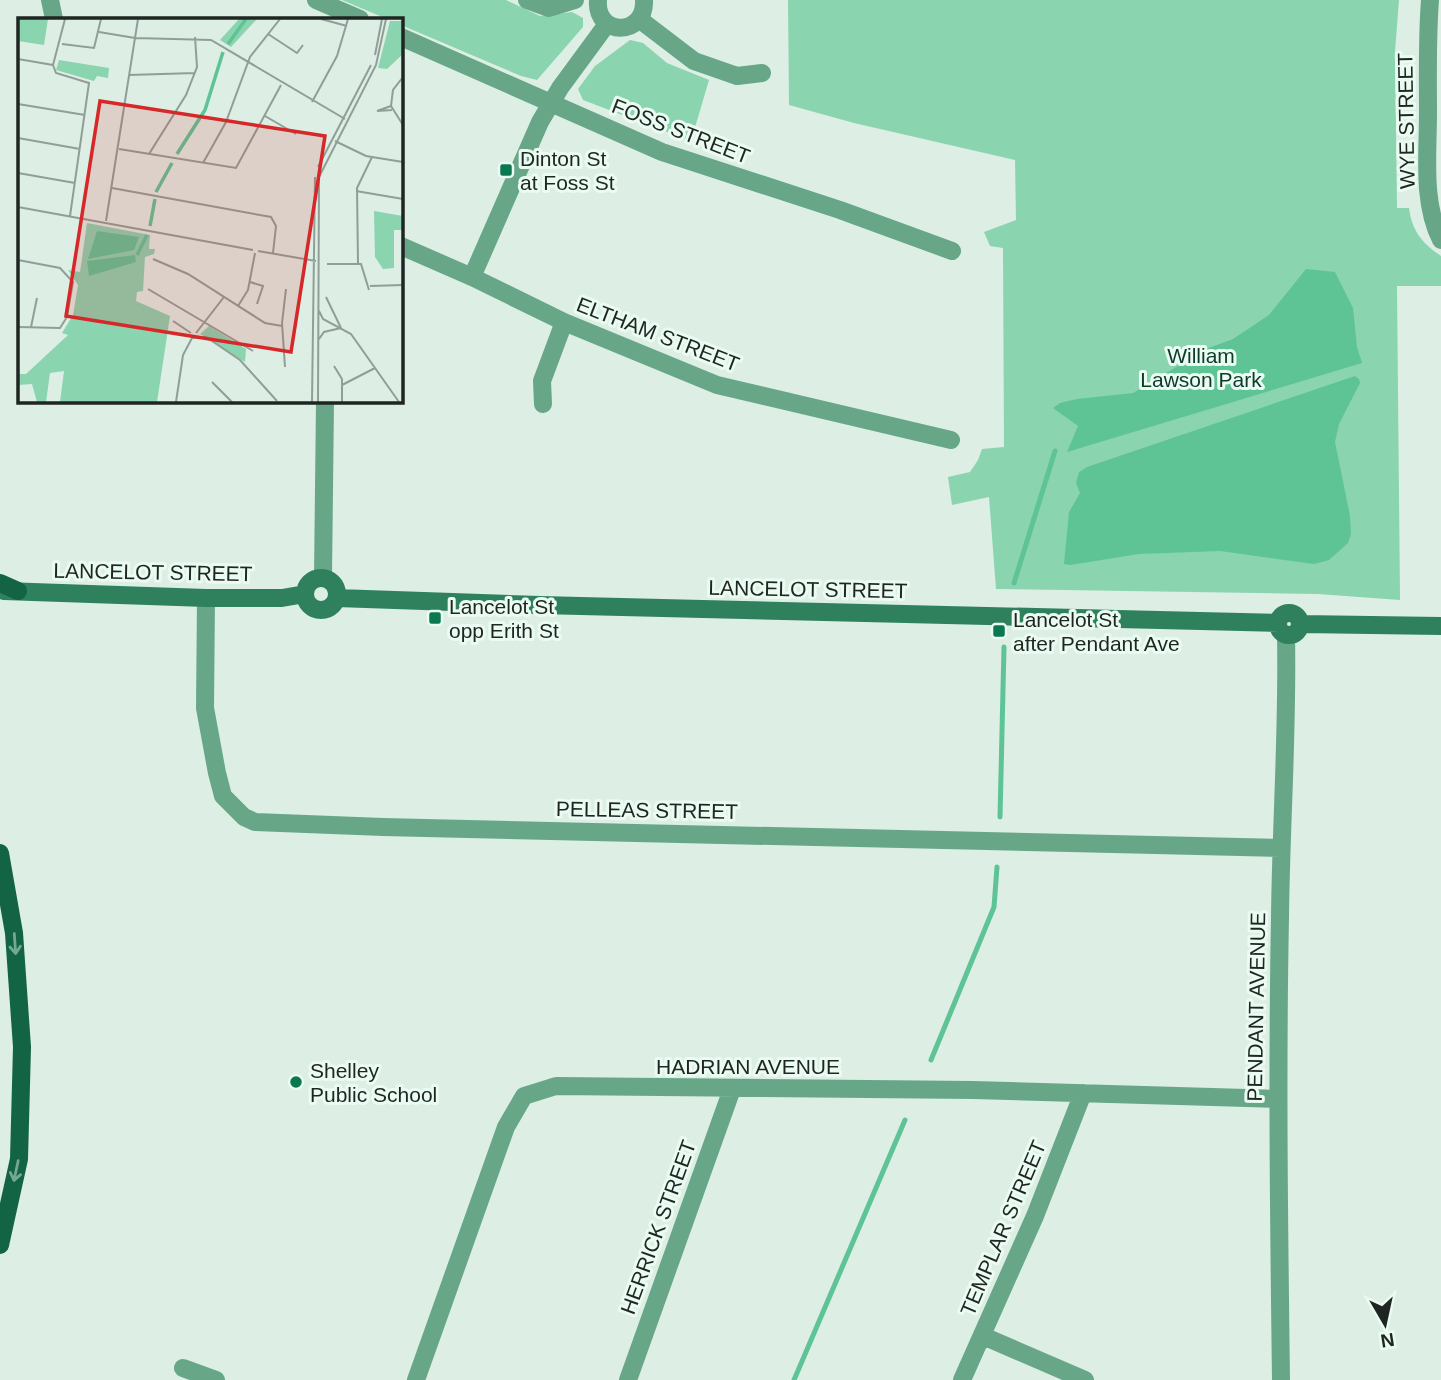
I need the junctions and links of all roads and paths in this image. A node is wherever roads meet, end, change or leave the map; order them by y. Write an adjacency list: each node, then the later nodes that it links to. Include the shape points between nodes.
1 (50, 0): 8 (street)
2 (316, 0): 9 (street)
3 (527, 0): 4 (street, via 549,8)
4 (575, 0)
5 (598, 0): 11 (street, via 598,12)
6 (644, 0): 10 (street)
7 (1430, 0): 15 (street, WYE STREET, via 1427,171 1432,219)
8 (54, 18)
9 (357, 18)
10 (639, 19): 11 (street, via 628,27); 13 (street, via 694,61 737,76)
11 (607, 24): 14 (street)
12 (402, 37): 14 (street, FOSS STREET)
13 (762, 73)
14 (550, 102): 17 (street, FOSS STREET, via 662,152); 18 (street)
15 (1441, 240)
16 (402, 246): 18 (street, ELTHAM STREET)
17 (952, 251)
18 (472, 277): 19 (street, ELTHAM STREET)
19 (564, 322): 21 (street, via 542,381); 22 (street, ELTHAM STREET, via 717,385)
20 (325, 402): 23 (street)
21 (543, 404)
22 (951, 440)
23 (323, 578): 26 (street, via 312,580); 28 (street, via 332,582)
24 (0, 583): 25 (main road)
25 (9, 591): 27 (street, LANCELOT STREET)
26 (305, 594): 27 (street, LANCELOT STREET); 28 (street, via 317,610 329,608)
27 (206, 598): 31 (street, PELLEAS STREET, via 205,708 217,773 223,796 255,822)
28 (337, 598): 30 (street, LANCELOT STREET)
29 (1441, 626): 30 (street, LANCELOT STREET, via 1301,624 1291,613 1284,614)
30 (1282, 629): 31 (street, PENDANT AVENUE, via 1287,680)
31 (1281, 848): 35 (street, PENDANT AVENUE)
32 (0, 853): 36 (main road, one-way to 36, via 14,933 22,1047 19,1159)
33 (732, 1090): 34 (street, HADRIAN AVENUE); 40 (street, HADRIAN AVENUE, via 556,1086 524,1096 506,1127); 41 (street, HERRICK STREET)
34 (1083, 1093): 35 (street, HADRIAN AVENUE); 37 (street, TEMPLAR STREET)
35 (1277, 1099): 44 (street, PENDANT AVENUE)
36 (0, 1245)
37 (983, 1336): 42 (street, TEMPLAR STREET); 43 (street)
38 (183, 1368): 39 (street)
39 (216, 1380)
40 (416, 1380)
41 (628, 1380)
42 (962, 1380)
43 (1085, 1380)
44 (1281, 1380)

